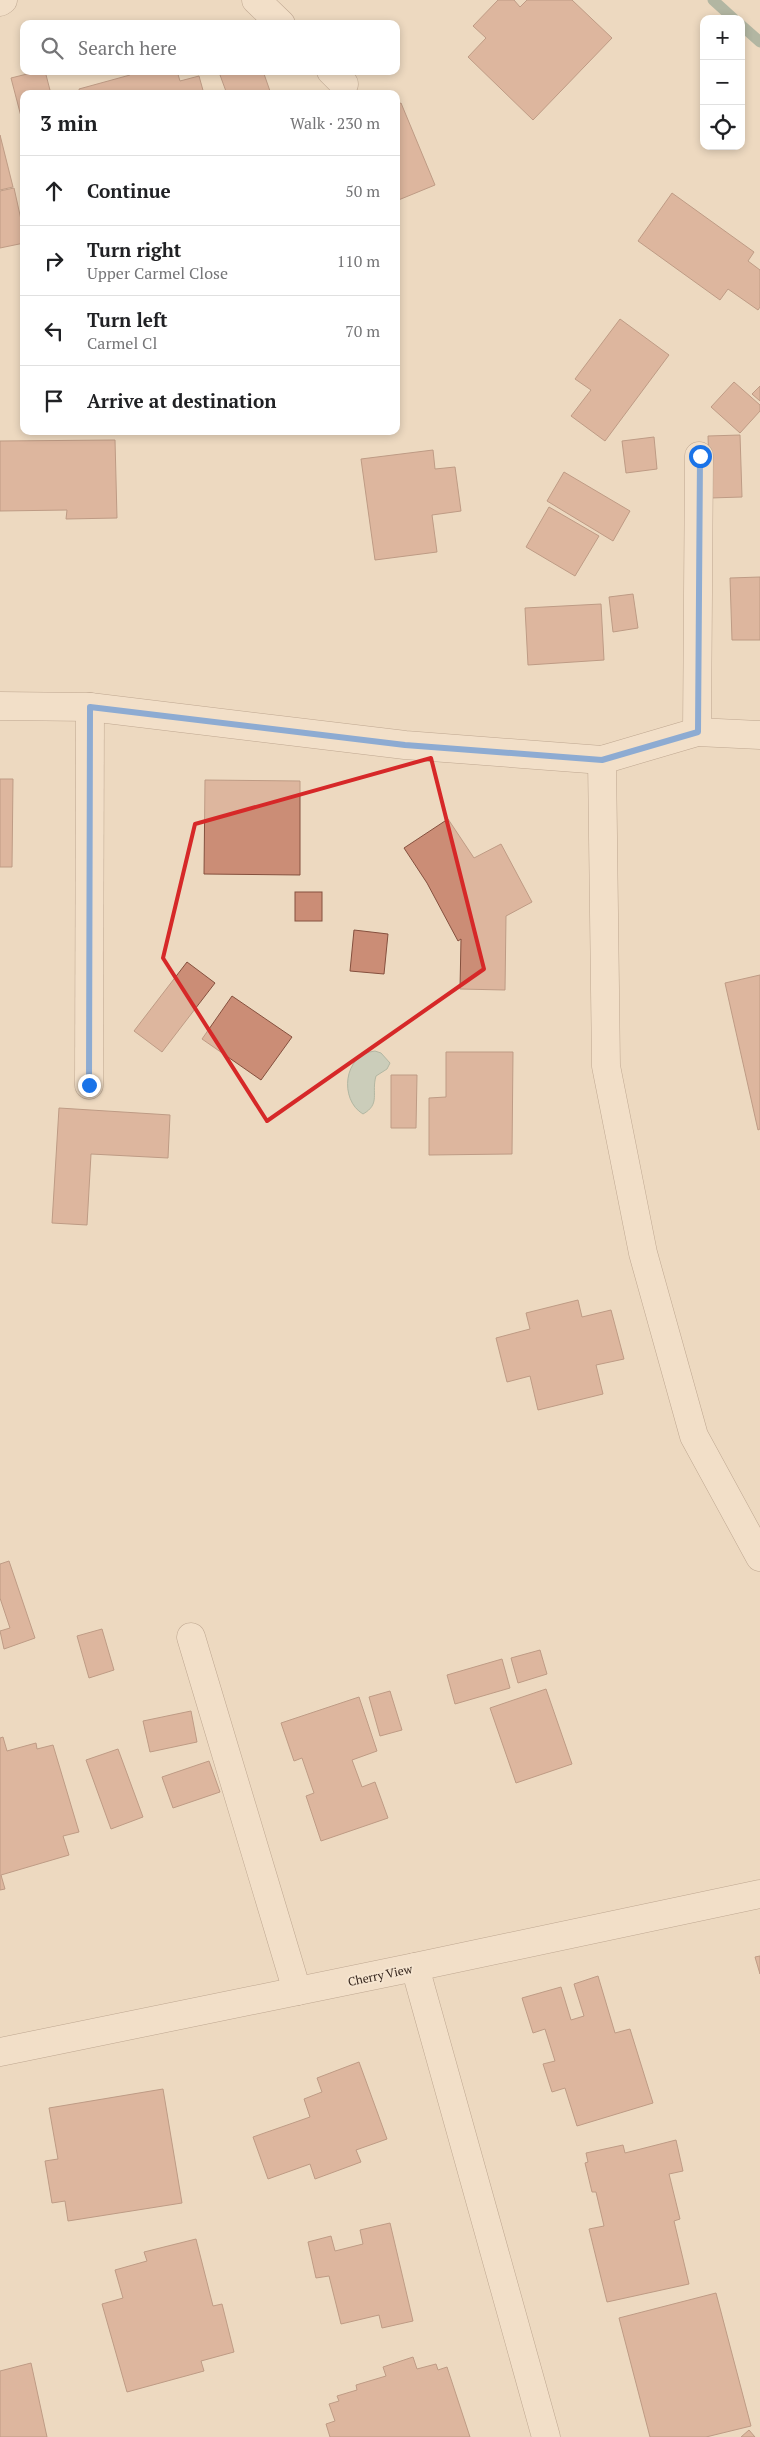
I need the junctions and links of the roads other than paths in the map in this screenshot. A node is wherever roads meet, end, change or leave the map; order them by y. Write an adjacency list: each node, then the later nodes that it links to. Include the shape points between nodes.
1 (256, 0): 2 (street)
2 (277, 20)
3 (700, 456): 6 (street)
4 (0, 706): 5 (street)
5 (90, 707): 8 (street, via 405,745); 9 (street)
6 (698, 732): 7 (street); 8 (street)
7 (760, 735)
8 (602, 760): 10 (street, via 606,1066 643,1253 694,1436)
9 (89, 1085)
10 (760, 1558)
11 (191, 1637): 14 (street)
12 (760, 1894): 13 (street, Cherry View)
13 (415, 1968): 14 (street, Cherry View); 16 (street)
14 (298, 1991): 15 (street, Cherry View)
15 (0, 2052)
16 (546, 2437)

